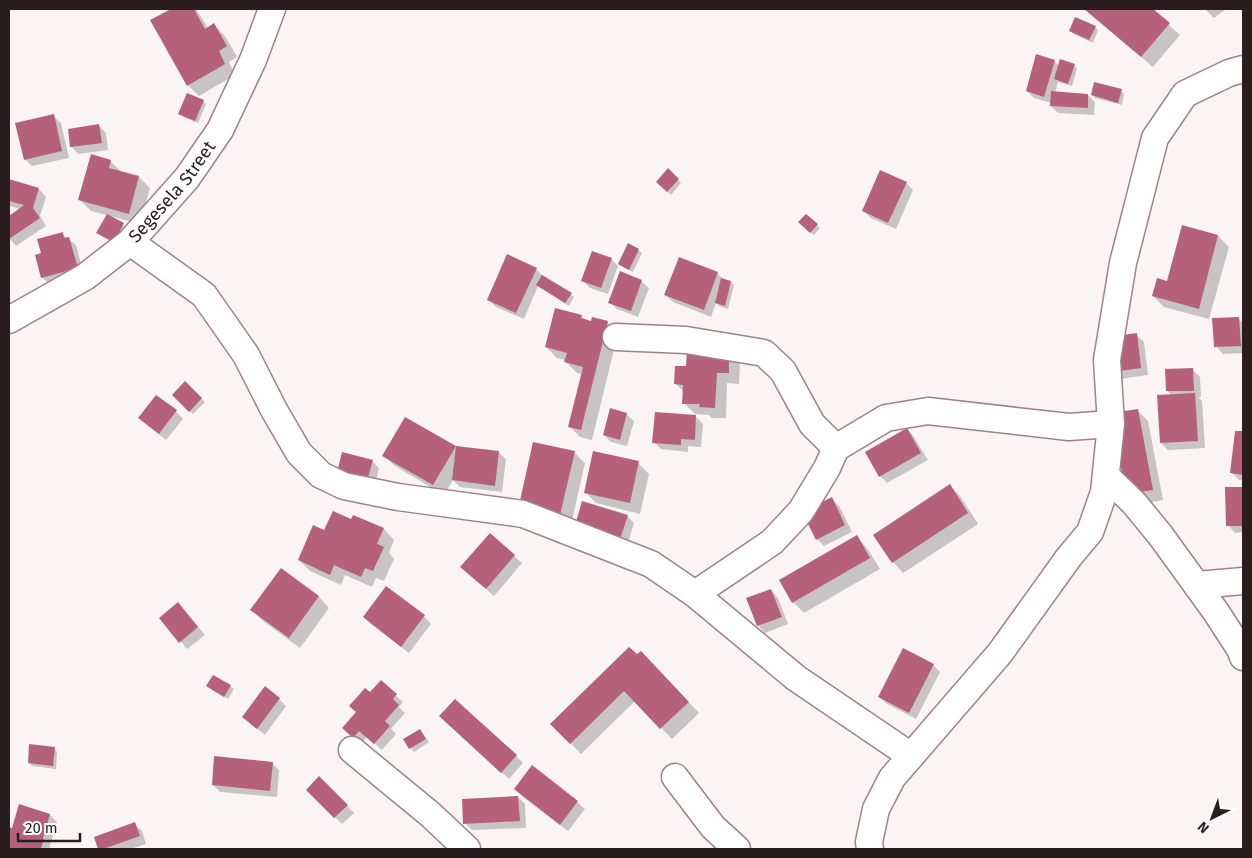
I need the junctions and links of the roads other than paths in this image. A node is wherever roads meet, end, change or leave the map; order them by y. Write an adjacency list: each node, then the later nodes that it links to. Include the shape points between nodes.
1 (272, 9): 3 (street, Segesela Street, via 253,60 220,130 187,178)
2 (1243, 70): 6 (street, via 1228,73 1185,94 1155,138 1123,263 1107,360)
3 (130, 242): 4 (street, Segesela Street, via 85,277); 11 (street, via 204,295 246,355 299,453 321,475 344,486 398,497 523,514 651,564)
4 (9, 320)
5 (616, 337): 7 (street, via 686,340 764,353 783,371 812,424)
6 (1111, 424): 7 (street, via 1070,427 928,411 886,418); 8 (street)
7 (836, 448): 11 (street, via 802,511 772,542)
8 (1106, 476): 10 (street, via 1134,502); 14 (street, via 1090,532 1000,653)
9 (1243, 581): 10 (street)
10 (1197, 586): 12 (street)
11 (695, 594): 14 (street, via 796,678)
12 (1243, 657)
13 (352, 750): 16 (street)
14 (911, 756): 18 (street, via 892,778 876,808)
15 (675, 777): 17 (street, via 713,828)
16 (467, 849)
17 (737, 849)
18 (870, 849)

